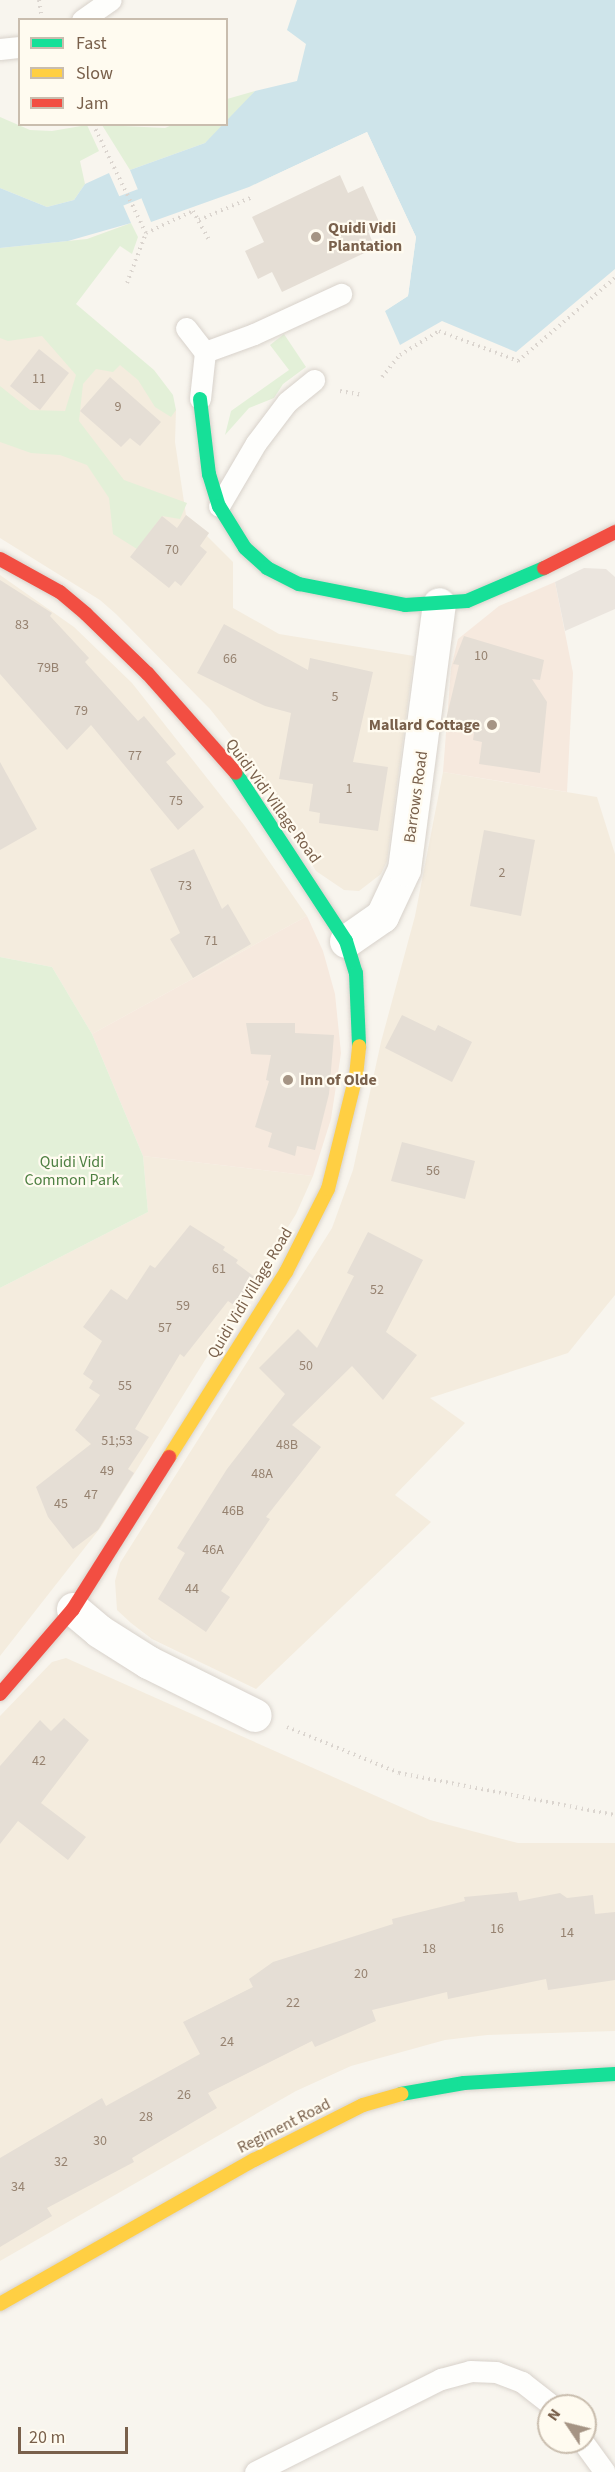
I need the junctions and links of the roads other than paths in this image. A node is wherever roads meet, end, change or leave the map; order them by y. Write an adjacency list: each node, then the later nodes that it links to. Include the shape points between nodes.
1 (111, 0): 2 (lane)
2 (84, 18)
3 (18, 47): 4 (lane)
4 (0, 50)
5 (341, 294): 7 (lane)
6 (186, 328): 7 (lane)
7 (206, 352): 9 (lane)
8 (314, 380): 10 (lane, via 287,402 256,443)
9 (200, 399): 10 (street, via 209,474)
10 (219, 506): 13 (street, via 245,548 267,568 299,584 375,601)
11 (612, 541): 13 (street, via 467,601)
12 (0, 559): 14 (street, Quidi Vidi Village Road, via 60,592 181,708 225,758)
13 (440, 604): 14 (street, Barrows Road, via 404,869 382,916)
14 (346, 941): 15 (street, Quidi Vidi Village Road, via 356,973 360,1038 356,1076 328,1189 286,1272)
15 (73, 1609): 16 (street, Quidi Vidi Village Road); 17 (street, via 148,1662)
16 (0, 1694)
17 (255, 1715)
18 (615, 2074): 19 (street, Regiment Road, via 464,2083 410,2091 363,2105 284,2144)
19 (0, 2304)
20 (538, 2394): 22 (lane, via 522,2382 496,2372 470,2371 441,2379)
21 (592, 2454): 23 (lane)
22 (255, 2472)
23 (605, 2472)

